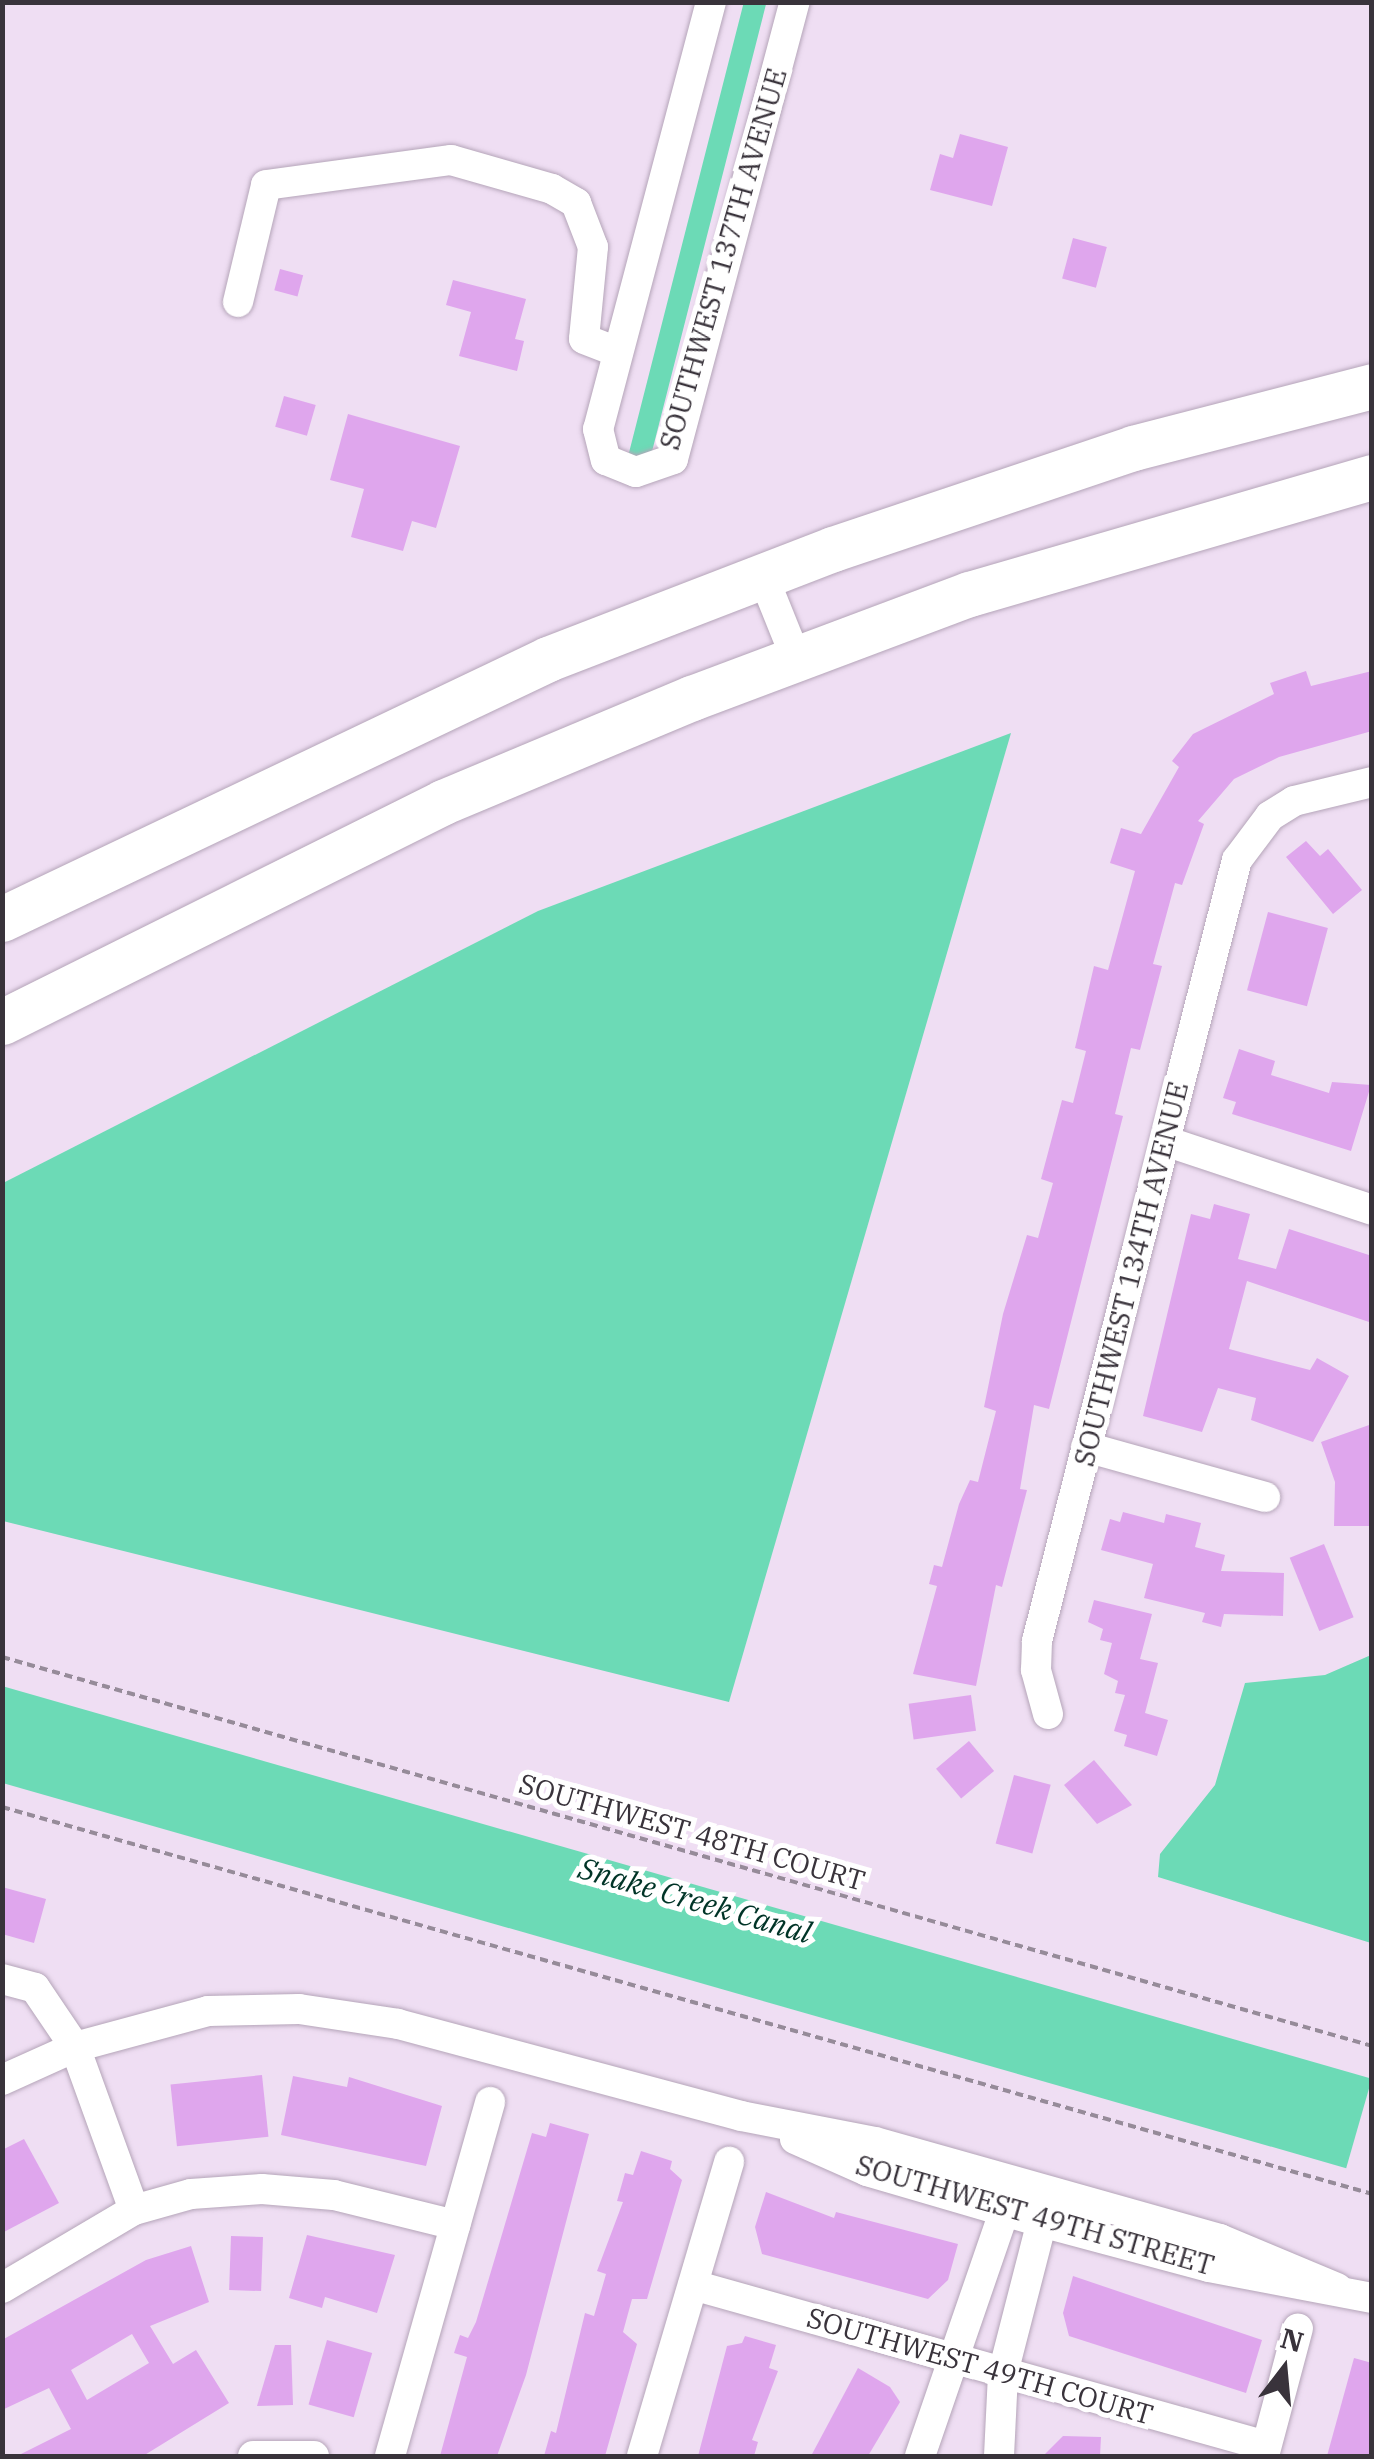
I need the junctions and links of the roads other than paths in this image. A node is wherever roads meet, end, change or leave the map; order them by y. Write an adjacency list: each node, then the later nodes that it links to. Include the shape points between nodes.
1 (711, 2): 4 (street, SOUTHWEST 137TH AVENUE)
2 (796, 2): 4 (street, SOUTHWEST 137TH AVENUE, via 672,459 636,472 606,460 598,429)
3 (238, 302): 4 (street, via 266,185 450,160 576,202 593,247 584,339)
4 (618, 352)
5 (1372, 386): 7 (highway, via 1133,448)
6 (1372, 477): 8 (highway, via 969,594)
7 (764, 576): 8 (street); 10 (highway, via 512,676)
8 (796, 658): 11 (highway, via 443,802)
9 (1372, 782): 12 (street, SOUTHWEST 134TH AVENUE, via 1294,802 1250,837 1238,860)
10 (2, 918)
11 (2, 1022)
12 (1165, 1142): 13 (street); 14 (street, SOUTHWEST 134TH AVENUE)
13 (1372, 1210)
14 (1086, 1447): 15 (street); 16 (street, SOUTHWEST 134TH AVENUE, via 1037,1640 1036,1670)
15 (1264, 1496)
16 (1048, 1714)
17 (2, 1979): 18 (street, via 34,1988)
18 (75, 2047): 19 (street, SOUTHWEST 49TH STREET); 22 (street, SOUTHWEST 49TH STREET, via 208,2011 299,2009 470,2041 742,2116 868,2171); 24 (street)
19 (2, 2080)
20 (490, 2102): 25 (street)
21 (729, 2162): 26 (street)
22 (1009, 2196): 23 (street, SOUTHWEST 49TH STREET); 30 (street)
23 (1045, 2207): 28 (street, SOUTHWEST 49TH STREET, via 1209,2268); 31 (street)
24 (134, 2210): 25 (street, via 191,2194 262,2189 334,2194); 27 (street)
25 (455, 2224): 35 (street)
26 (693, 2285): 30 (street, SOUTHWEST 49TH COURT); 36 (street)
27 (2, 2288)
28 (1372, 2298)
29 (1298, 2328): 32 (street)
30 (958, 2360): 31 (street, SOUTHWEST 49TH COURT); 37 (street)
31 (1003, 2373): 32 (street, SOUTHWEST 49TH COURT); 38 (street)
32 (1265, 2451)
33 (253, 2456): 34 (street)
34 (314, 2456)
35 (390, 2456)
36 (642, 2456)
37 (920, 2456)
38 (999, 2456)

